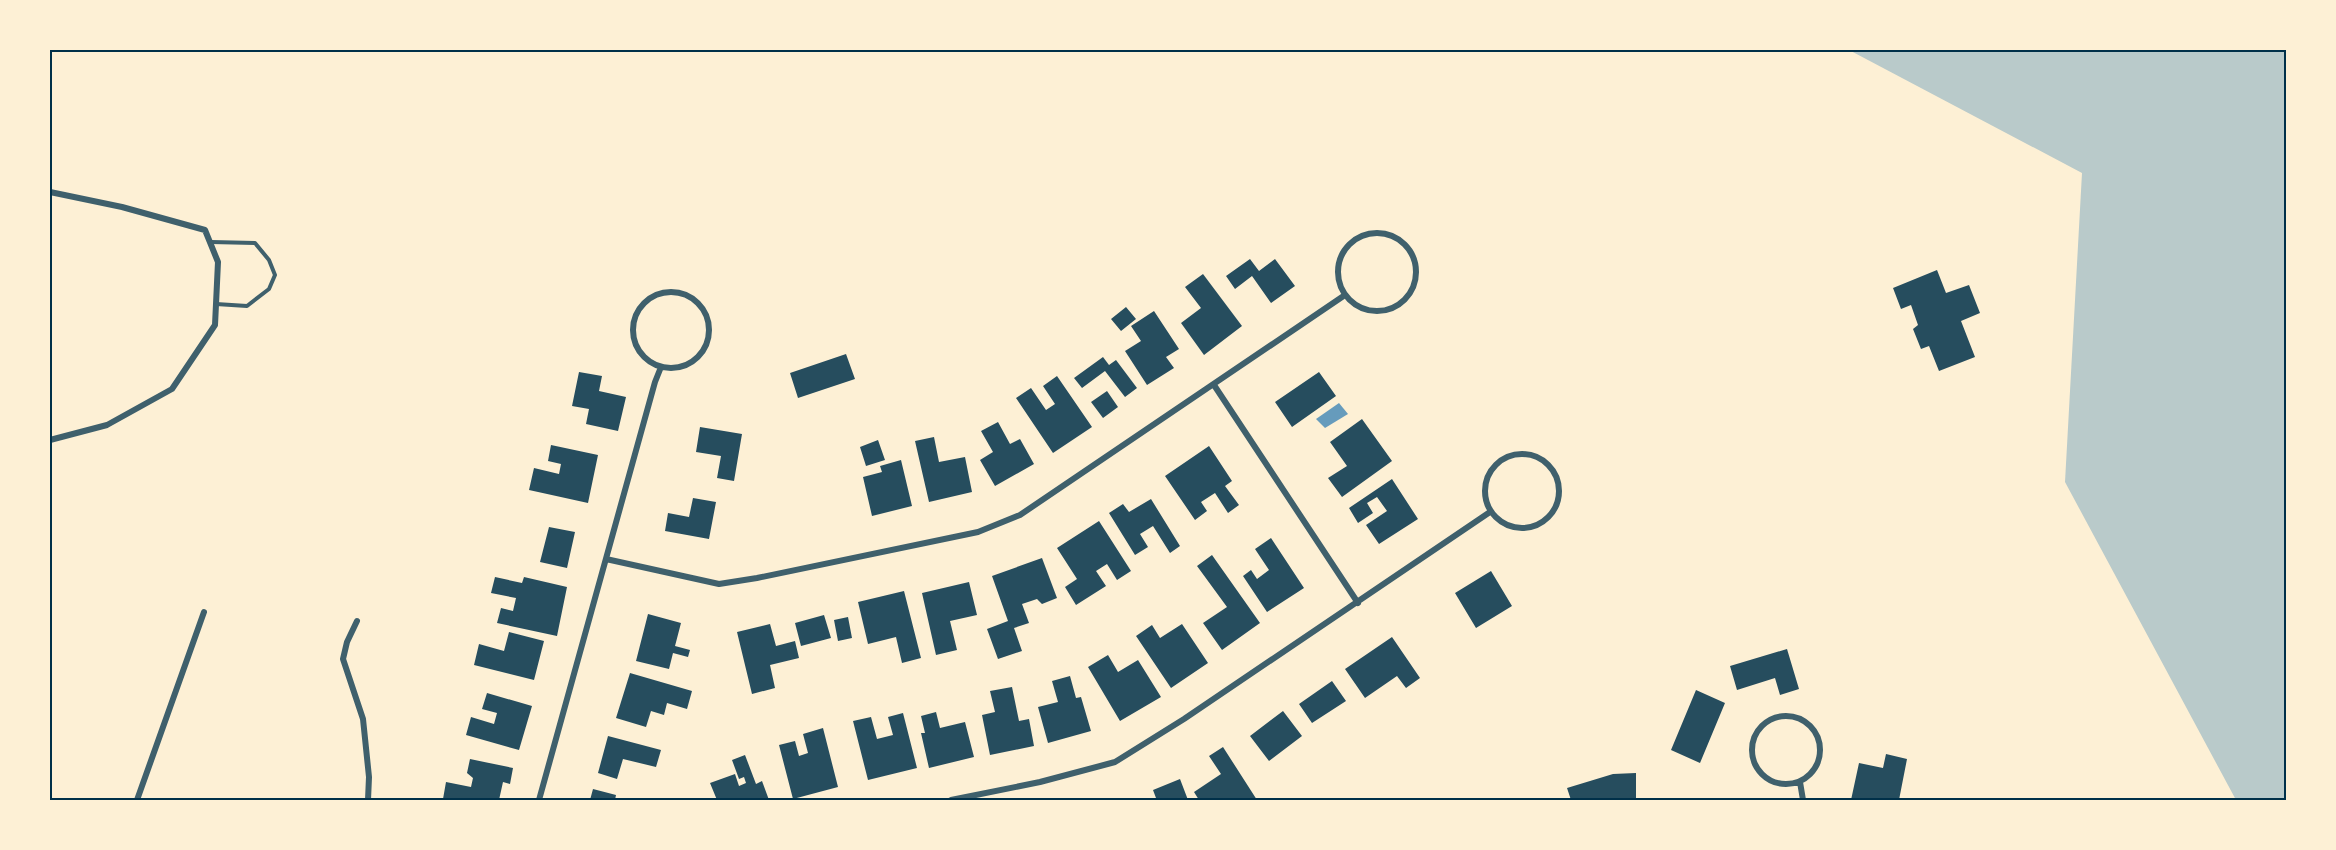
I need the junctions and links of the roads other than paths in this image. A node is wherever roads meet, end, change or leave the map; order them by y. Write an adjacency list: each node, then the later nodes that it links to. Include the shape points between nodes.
1 (50, 192): 2 (street, via 205,230)
2 (210, 242): 4 (street, via 218,262); 4 (lane, via 255,243 275,275 269,289 247,306)
3 (1345, 295): 3 (street, via 1356,306 1371,311 1400,304 1416,278 1415,263 1408,249 1383,233 1354,240 1338,266); 6 (street)
4 (216, 304): 7 (street, via 215,325 172,389 107,426)
5 (661, 367): 5 (street, via 690,363 708,340 704,311 681,293 666,292 652,297 634,320 633,335 638,349 647,360); 9 (street)
6 (1214, 385): 9 (street, via 1020,515 978,532 719,584); 10 (street)
7 (50, 440)
8 (1490, 512): 8 (street, via 1515,528 1543,522 1554,512 1559,498 1554,470 1530,453 1515,453 1501,459 1485,483); 10 (street)
9 (606, 559): 16 (street)
10 (1358, 603): 17 (street, via 1115,762)
11 (204, 612): 14 (street)
12 (357, 621): 15 (street, via 343,659 363,719)
13 (1800, 782): 13 (street, via 1818,763 1818,737 1799,718 1772,719 1761,726 1754,738 1754,764 1773,782); 18 (street)
14 (137, 801)
15 (368, 801)
16 (539, 801)
17 (951, 801)
18 (1803, 801)

